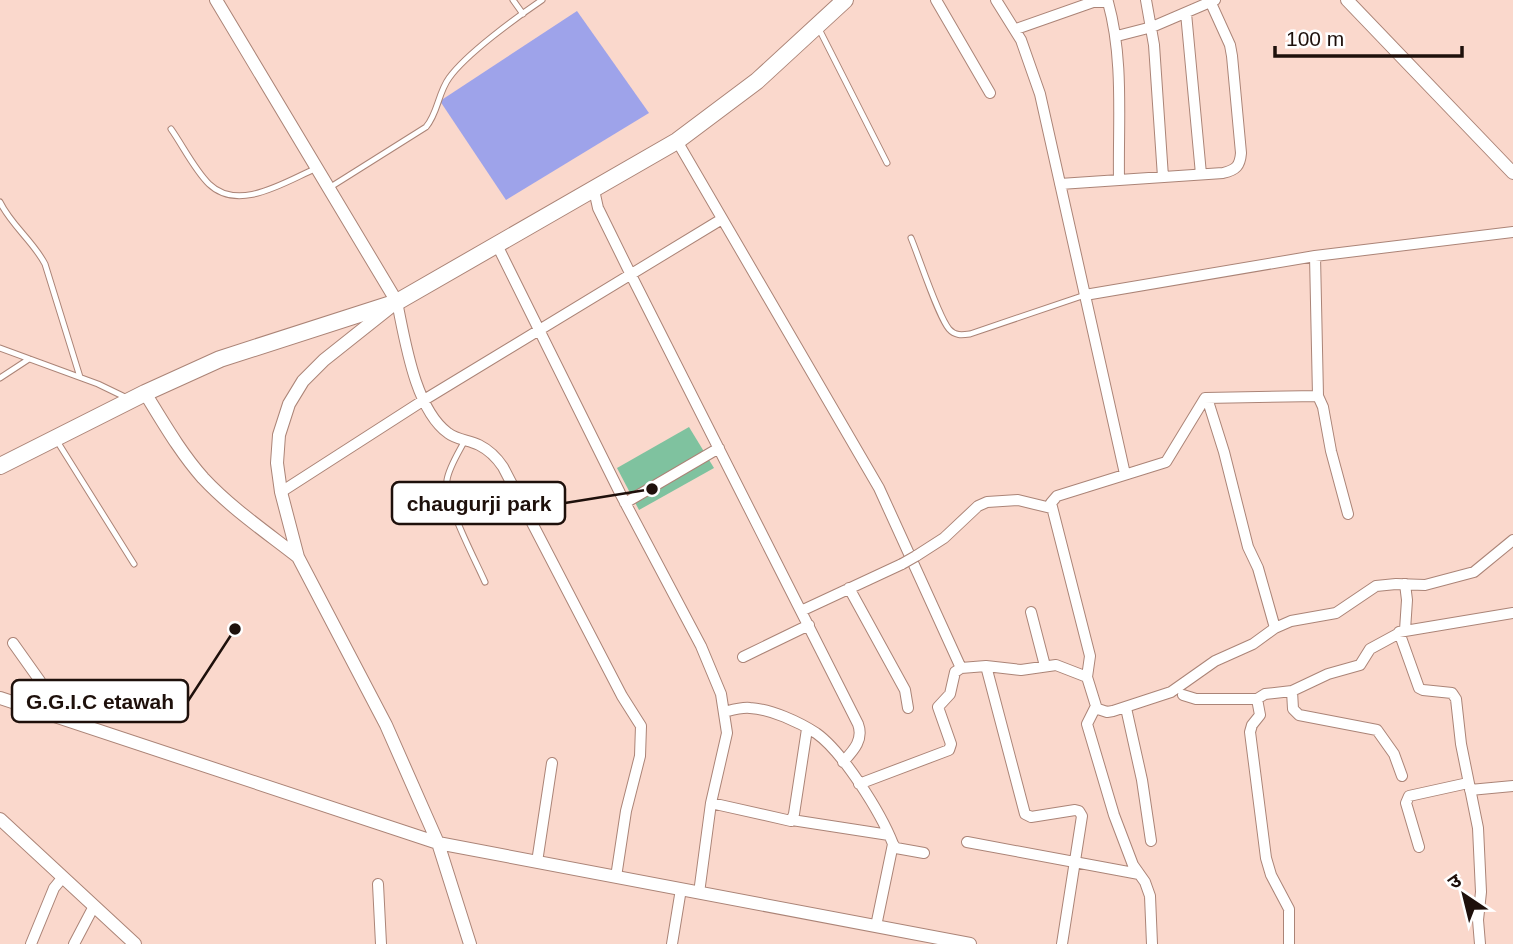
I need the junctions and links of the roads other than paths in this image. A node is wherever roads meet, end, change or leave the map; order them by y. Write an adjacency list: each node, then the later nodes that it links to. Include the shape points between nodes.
1 (216, 0): 20 (street)
2 (513, 0): 11 (lane)
3 (542, 0): 11 (lane)
4 (845, 0): 12 (main road)
5 (936, 0): 16 (street)
6 (996, 0): 14 (street)
7 (1146, 0): 13 (street)
8 (1347, 0): 21 (street)
9 (1212, 1): 10 (street); 22 (street, via 1232,56 1241,162 1234,170)
10 (1186, 13): 13 (street); 22 (street)
11 (523, 14): 26 (lane, via 450,76 426,127)
12 (817, 26): 18 (main road, via 757,81); 19 (lane)
13 (1152, 27): 15 (street); 23 (street)
14 (1016, 29): 15 (street, via 1093,2 1108,2); 25 (street, via 1040,94)
15 (1117, 36): 24 (street)
16 (990, 93)
17 (171, 129): 20 (lane, via 209,184 236,196 253,195)
18 (677, 141): 27 (main road); 29 (street)
19 (887, 163)
20 (317, 168): 26 (street)
21 (1513, 173)
22 (1202, 174): 23 (street)
23 (1163, 177): 24 (street)
24 (1119, 180): 25 (street)
25 (1060, 184): 35 (street)
26 (329, 188): 36 (street)
27 (594, 190): 32 (main road); 34 (street)
28 (0, 202): 40 (lane, via 46,264)
29 (722, 219): 34 (street); 71 (street, via 879,488)
30 (1513, 232): 33 (street)
31 (911, 238): 35 (lane, via 943,317 959,335)
32 (497, 246): 36 (main road); 37 (street)
33 (1315, 256): 35 (street); 43 (street)
34 (630, 273): 37 (street); 48 (street)
35 (1085, 295): 50 (street)
36 (397, 302): 42 (main road, via 220,359); 45 (street, via 412,371); 51 (street, via 324,360 296,392 279,435)
37 (539, 331): 45 (street); 52 (street)
38 (0, 348): 39 (lane)
39 (29, 359): 40 (lane); 41 (lane)
40 (80, 377): 42 (lane)
41 (0, 378)
42 (138, 396): 46 (main road); 56 (street, via 204,478)
43 (1318, 396): 44 (street); 54 (street)
44 (1207, 398): 50 (street, via 1166,462); 65 (street)
45 (424, 400): 47 (street, via 447,433); 51 (street)
46 (55, 438): 49 (main road); 57 (lane)
47 (465, 440): 58 (lane, via 449,473 447,489); 102 (street, via 495,456 503,467 641,726 640,756)
48 (719, 448): 52 (street); 61 (street)
49 (0, 466)
50 (1125, 474): 53 (street, via 1057,496)
51 (281, 492): 56 (street)
52 (625, 503): 81 (street, via 701,646)
53 (1051, 508): 60 (street, bridge, via 1018,500 987,502 916,556); 72 (street, via 1089,651)
54 (1348, 514)
55 (1513, 540): 59 (street, via 1474,572 1425,585)
56 (298, 557): 95 (street, via 386,725)
57 (134, 564)
58 (485, 582)
59 (1405, 584): 65 (street, via 1376,586 1336,613); 66 (street, via 1405,630)
60 (849, 588): 61 (street); 77 (street, via 905,690)
61 (801, 611): 64 (street)
62 (1031, 612): 70 (street)
63 (1513, 613): 66 (street)
64 (809, 625): 68 (street); 83 (street, via 860,729 855,748)
65 (1275, 628): 78 (street, via 1215,661 1179,688)
66 (1399, 632): 73 (street, via 1370,649 1357,667); 88 (street, via 1419,688 1455,696)
67 (13, 643): 79 (street, via 40,681)
68 (743, 657)
69 (986, 666): 70 (street, via 1021,670); 71 (street); 99 (street, via 1025,814 1079,811)
70 (1045, 666): 72 (street, via 1060,666)
71 (961, 668): 86 (street, via 955,673 949,696 938,706 949,750)
72 (1087, 677): 80 (street, via 1096,702)
73 (1292, 691): 76 (street); 85 (street, via 1293,709 1299,715 1377,730)
74 (1184, 695): 76 (street)
75 (0, 698): 79 (street)
76 (1258, 699): 117 (street, via 1260,715 1250,732 1266,858 1289,909)
77 (908, 708)
78 (1126, 708): 80 (street); 93 (street)
79 (34, 710): 95 (street)
80 (1094, 711): 100 (street, via 1087,724 1114,816)
81 (724, 712): 82 (street, via 750,708 771,712); 89 (street, via 727,733)
82 (807, 729): 83 (street); 91 (street)
83 (843, 762): 86 (street)
84 (552, 763): 98 (street)
85 (1402, 776)
86 (859, 784): 92 (street)
87 (1513, 786): 88 (street)
88 (1469, 787): 96 (street, via 1409,796 1406,803); 118 (street, via 1478,828)
89 (711, 803): 91 (street); 105 (street)
90 (0, 819): 101 (street)
91 (792, 820): 92 (street)
92 (891, 840): 97 (street, via 896,848); 107 (street)
93 (1151, 841)
94 (967, 842): 99 (street)
95 (438, 843): 98 (street); 112 (street)
96 (1419, 848)
97 (924, 853)
98 (537, 862): 102 (street)
99 (1076, 862): 100 (street); 115 (street)
100 (1139, 874): 116 (street, via 1150,896)
101 (63, 877): 106 (street); 108 (street)
102 (616, 877): 104 (street)
103 (379, 884): 111 (street)
104 (681, 889): 105 (street); 113 (street)
105 (699, 893): 107 (street)
106 (94, 906): 109 (street); 110 (street)
107 (876, 926): 114 (street)
108 (31, 944)
109 (74, 944)
110 (135, 944)
111 (381, 944)
112 (470, 944)
113 (672, 944)
114 (970, 944)
115 (1062, 944)
116 (1152, 944)
117 (1289, 944)
118 (1480, 944)

